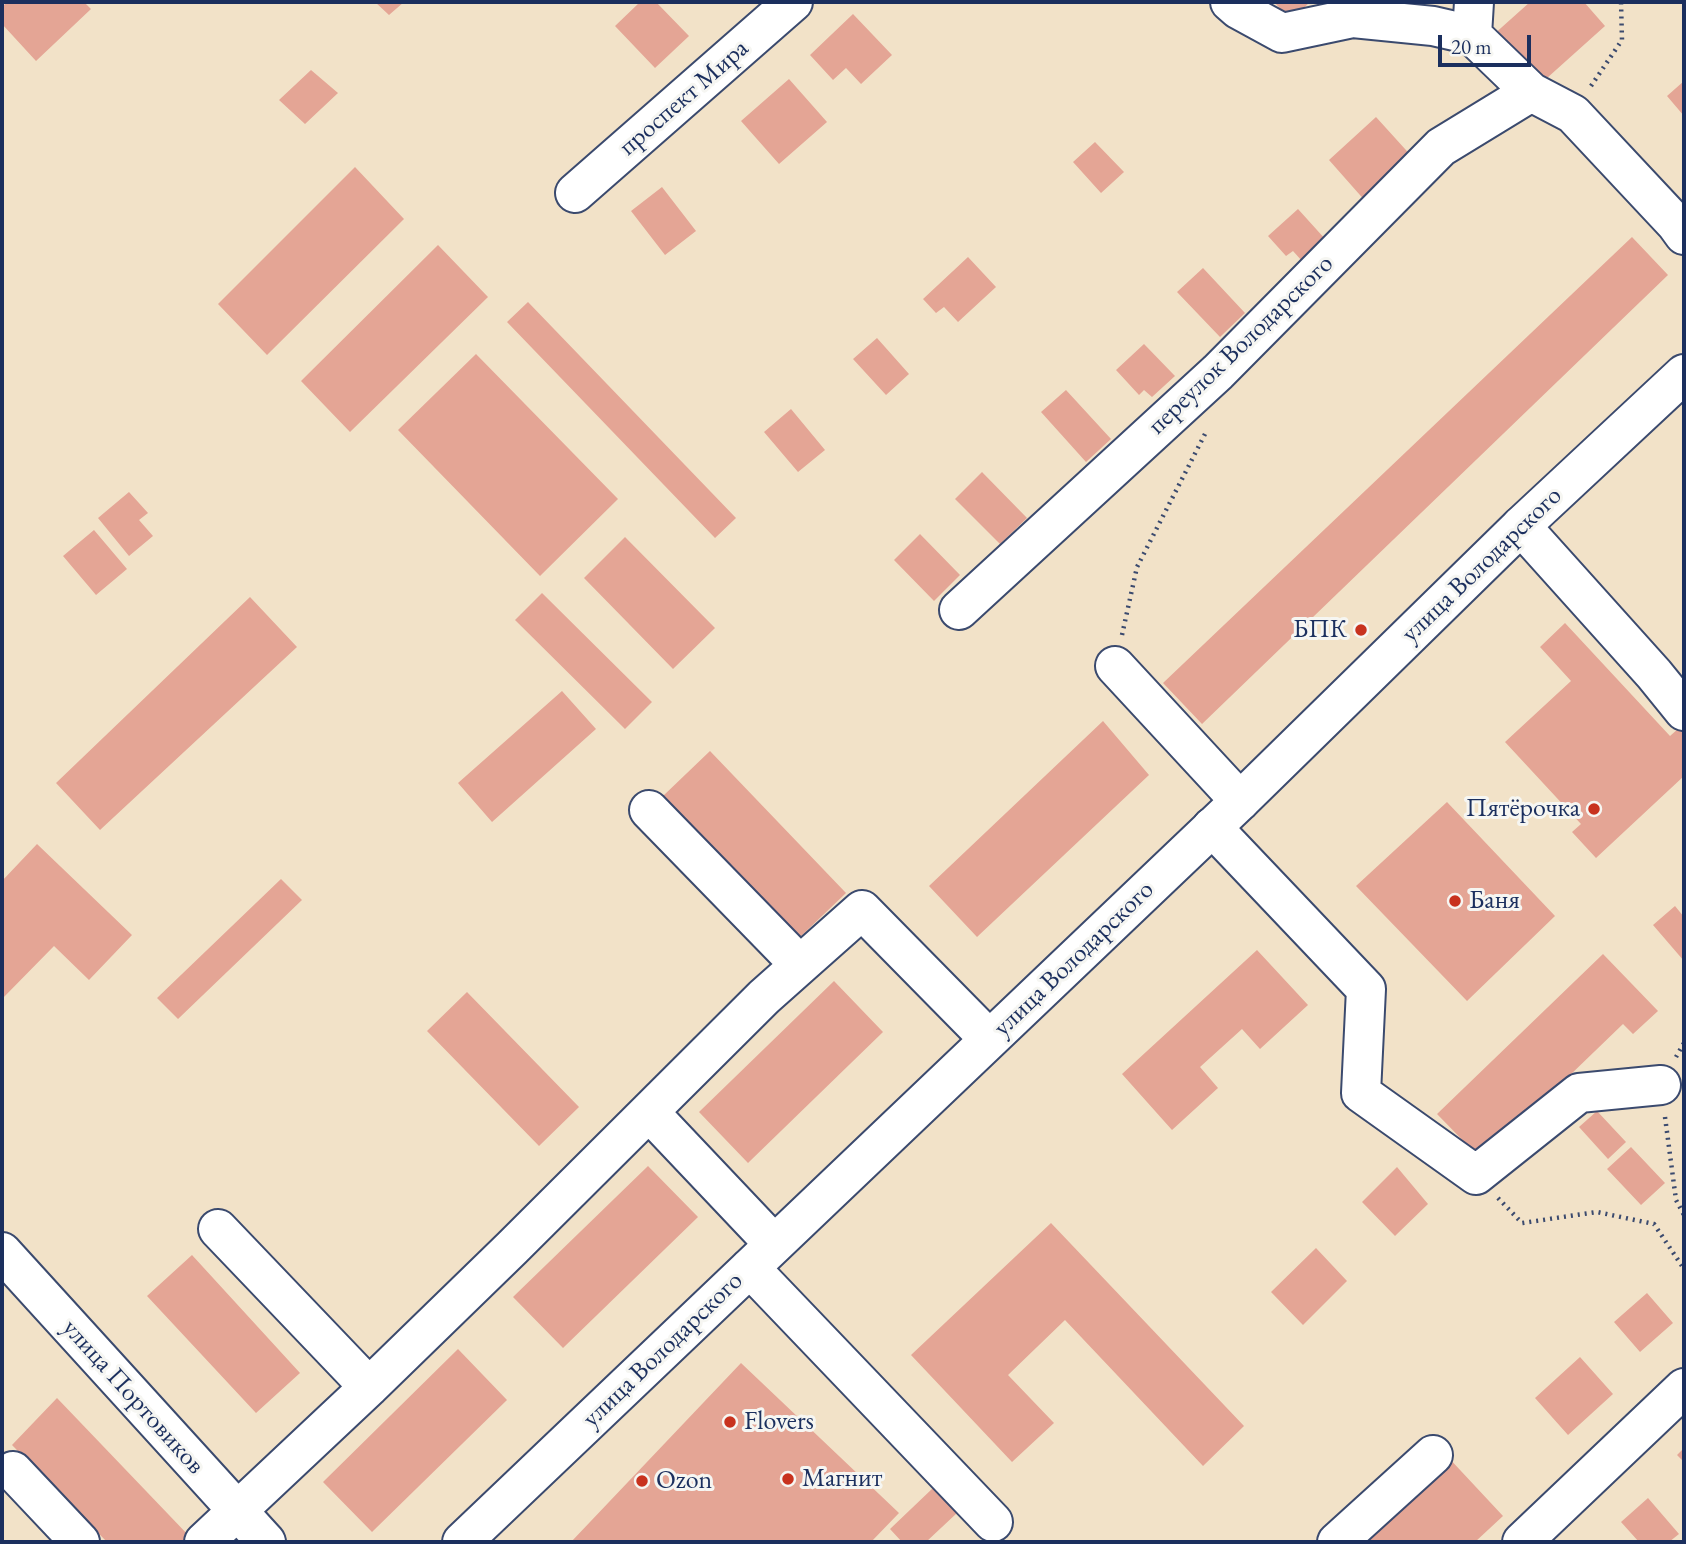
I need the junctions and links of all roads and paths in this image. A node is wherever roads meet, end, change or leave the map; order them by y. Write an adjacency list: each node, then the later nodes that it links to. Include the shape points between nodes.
1 (793, 2): 7 (street, проспект Мира)
2 (1230, 2): 4 (street, via 1282,33 1353,18 1433,26)
3 (1621, 2): 6 (path, via 1622,40)
4 (1473, 18): 5 (street)
5 (1531, 92): 6 (street); 12 (street, переулок Володарского, via 1441,147 1218,372)
6 (1573, 114): 8 (street)
7 (575, 193)
8 (1684, 235)
9 (1684, 374): 11 (street, улица Володарского)
10 (1205, 433): 13 (path, via 1136,567)
11 (1521, 526): 14 (street); 15 (street, улица Володарского)
12 (959, 610)
13 (1115, 666): 15 (street)
14 (1684, 711)
15 (1240, 801): 17 (street, улица Володарского)
16 (649, 810): 18 (street)
17 (1212, 827): 19 (street, улица Володарского); 23 (street, via 1366,989 1362,1093)
18 (800, 965): 19 (street, via 862,910); 22 (street)
19 (989, 1039): 27 (street, улица Володарского)
20 (1684, 1043): 21 (path)
21 (1661, 1085): 23 (street, via 1579,1093); 24 (path, via 1676,1200)
22 (649, 1112): 27 (street); 29 (street)
23 (1476, 1175): 28 (path, via 1522,1223 1597,1212 1654,1224)
24 (1684, 1215)
25 (218, 1229): 29 (street)
26 (2, 1252): 33 (street, улица Портовиков)
27 (762, 1256): 34 (street); 38 (street, улица Володарского)
28 (1684, 1269)
29 (369, 1387): 33 (street)
30 (1684, 1388): 40 (street)
31 (1433, 1455): 39 (street)
32 (13, 1471): 35 (street)
33 (238, 1513): 36 (street); 37 (street, улица Портовиков)
34 (993, 1521)
35 (80, 1542)
36 (204, 1542)
37 (266, 1542)
38 (462, 1542)
39 (1337, 1542)
40 (1522, 1542)

